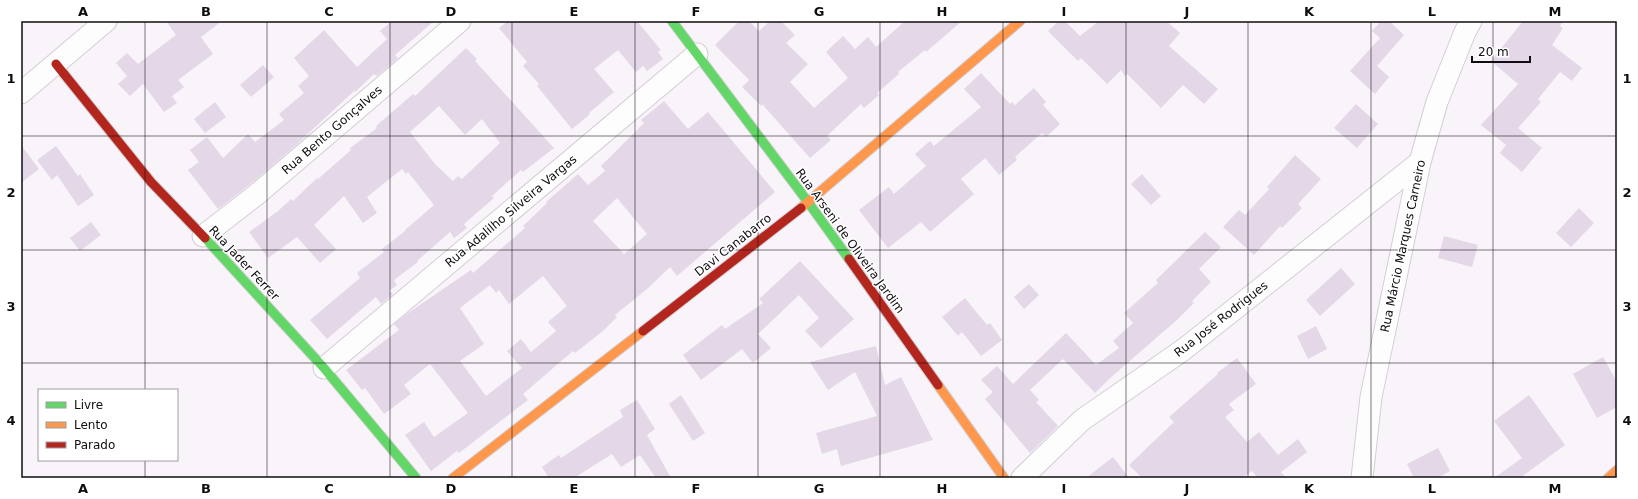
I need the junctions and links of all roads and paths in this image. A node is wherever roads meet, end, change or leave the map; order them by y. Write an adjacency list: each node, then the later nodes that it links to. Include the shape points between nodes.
1 (106, 21): 7 (street)
2 (460, 21): 11 (street, Rua Bento Gonçalves, via 256,195)
3 (672, 21): 6 (street, Rua Arseni de Oliveira Jardim)
4 (1020, 21): 10 (street, Davi Canabarro)
5 (1471, 21): 9 (street, Rua Márcio Marques Carneiro, via 1437,102)
6 (697, 54): 10 (street, Rua Arseni de Oliveira Jardim); 12 (street, Rua Adalilho Silveira Vargas)
7 (56, 64): 8 (street); 11 (street, Rua Jader Ferrer, via 151,182)
8 (21, 93)
9 (1420, 162): 17 (street, Rua José Rodrigues, via 1188,345 1082,420); 18 (street, Rua Márcio Marques Carneiro, via 1371,397)
10 (808, 202): 15 (street, Davi Canabarro); 16 (street, Rua Arseni de Oliveira Jardim)
11 (203, 236): 12 (street, Rua Jader Ferrer)
12 (324, 368): 14 (street, Rua Jader Ferrer)
13 (1617, 470): 19 (street)
14 (416, 478)
15 (453, 478)
16 (1004, 478)
17 (1022, 478)
18 (1362, 478)
19 (1608, 478)

